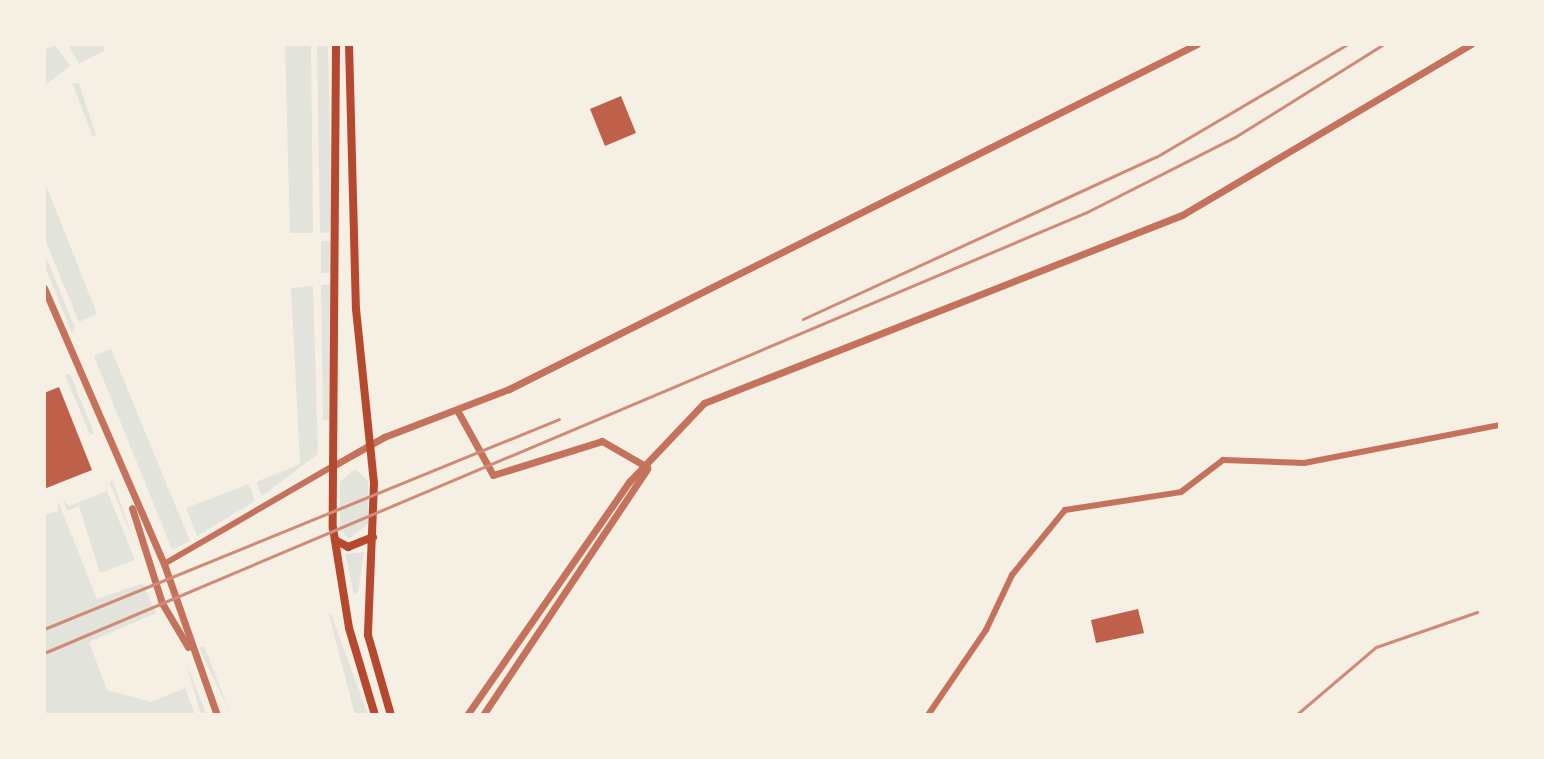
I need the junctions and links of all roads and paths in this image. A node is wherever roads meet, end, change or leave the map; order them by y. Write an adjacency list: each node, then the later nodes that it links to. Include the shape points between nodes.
1 (336, 44): 9 (main road, via 340,279)
2 (349, 44): 8 (main road, via 354,279)
3 (1197, 44): 6 (street)
4 (1471, 44): 10 (street, via 1182,215 730,390 691,413)
5 (44, 288): 11 (street)
6 (457, 410): 8 (street); 10 (street, via 493,475 602,441)
7 (1500, 425): 21 (street, via 1304,463 1236,458 1212,465 1181,492 1065,510 1012,575 986,630)
8 (370, 444): 9 (street); 12 (main road)
9 (333, 466): 13 (main road); 14 (street)
10 (647, 467): 19 (street, via 629,482); 20 (street)
11 (131, 503): 14 (street); 15 (street, via 162,603)
12 (373, 537): 13 (main road, via 348,547); 18 (main road, via 369,644)
13 (335, 540): 17 (main road)
14 (164, 564): 15 (street)
15 (190, 649): 16 (street)
16 (217, 715)
17 (375, 715)
18 (391, 715)
19 (467, 715)
20 (483, 715)
21 (928, 715)

